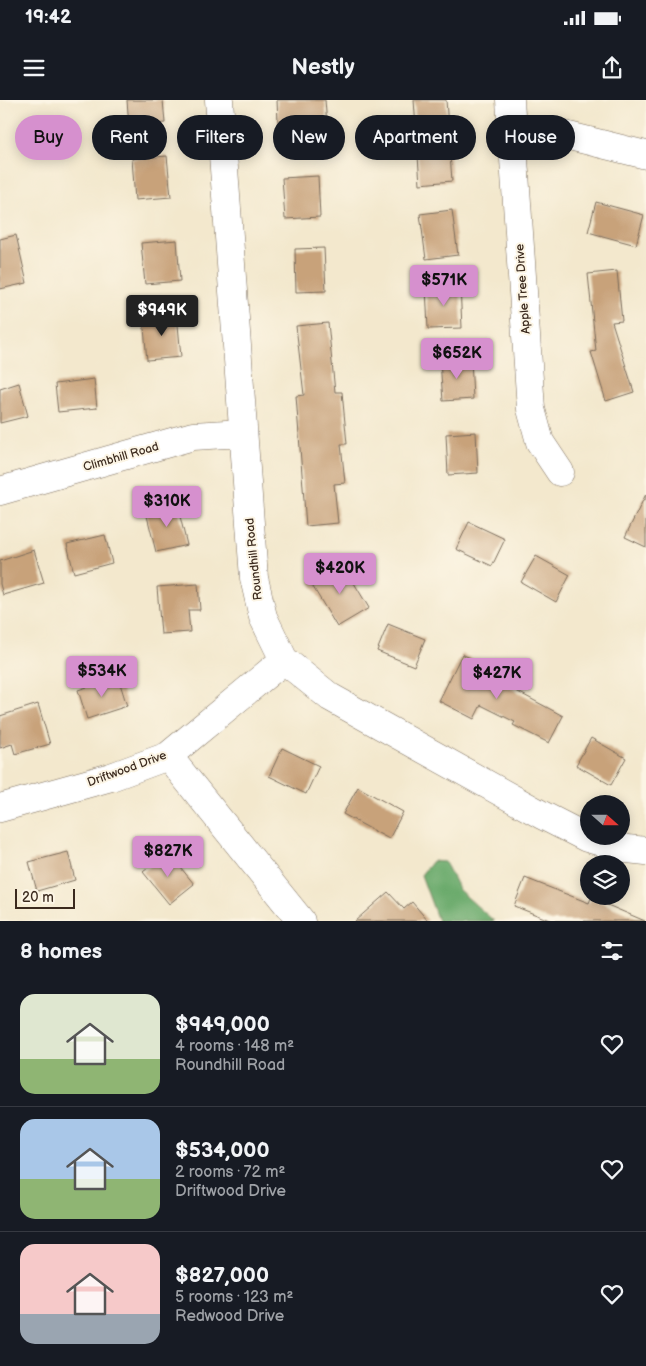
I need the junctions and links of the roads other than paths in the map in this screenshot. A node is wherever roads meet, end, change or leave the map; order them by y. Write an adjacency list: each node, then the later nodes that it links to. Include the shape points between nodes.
1 (219, 100): 7 (street, Roundhill Road)
2 (510, 100): 3 (street, Apple Tree Drive)
3 (511, 115)
4 (575, 137): 5 (street)
5 (646, 155)
6 (514, 160): 8 (street, Apple Tree Drive, via 531,409 540,442)
7 (243, 433): 9 (street, Climbhill Road, via 193,436); 10 (street, Roundhill Road, via 257,598)
8 (560, 472)
9 (0, 491)
10 (284, 660): 11 (street, Driftwood Drive); 13 (street, Roundhill Road, via 330,697 542,815 587,838)
11 (168, 756): 12 (street, Driftwood Drive, via 111,777); 14 (street)
12 (0, 808)
13 (646, 851)
14 (301, 921)

